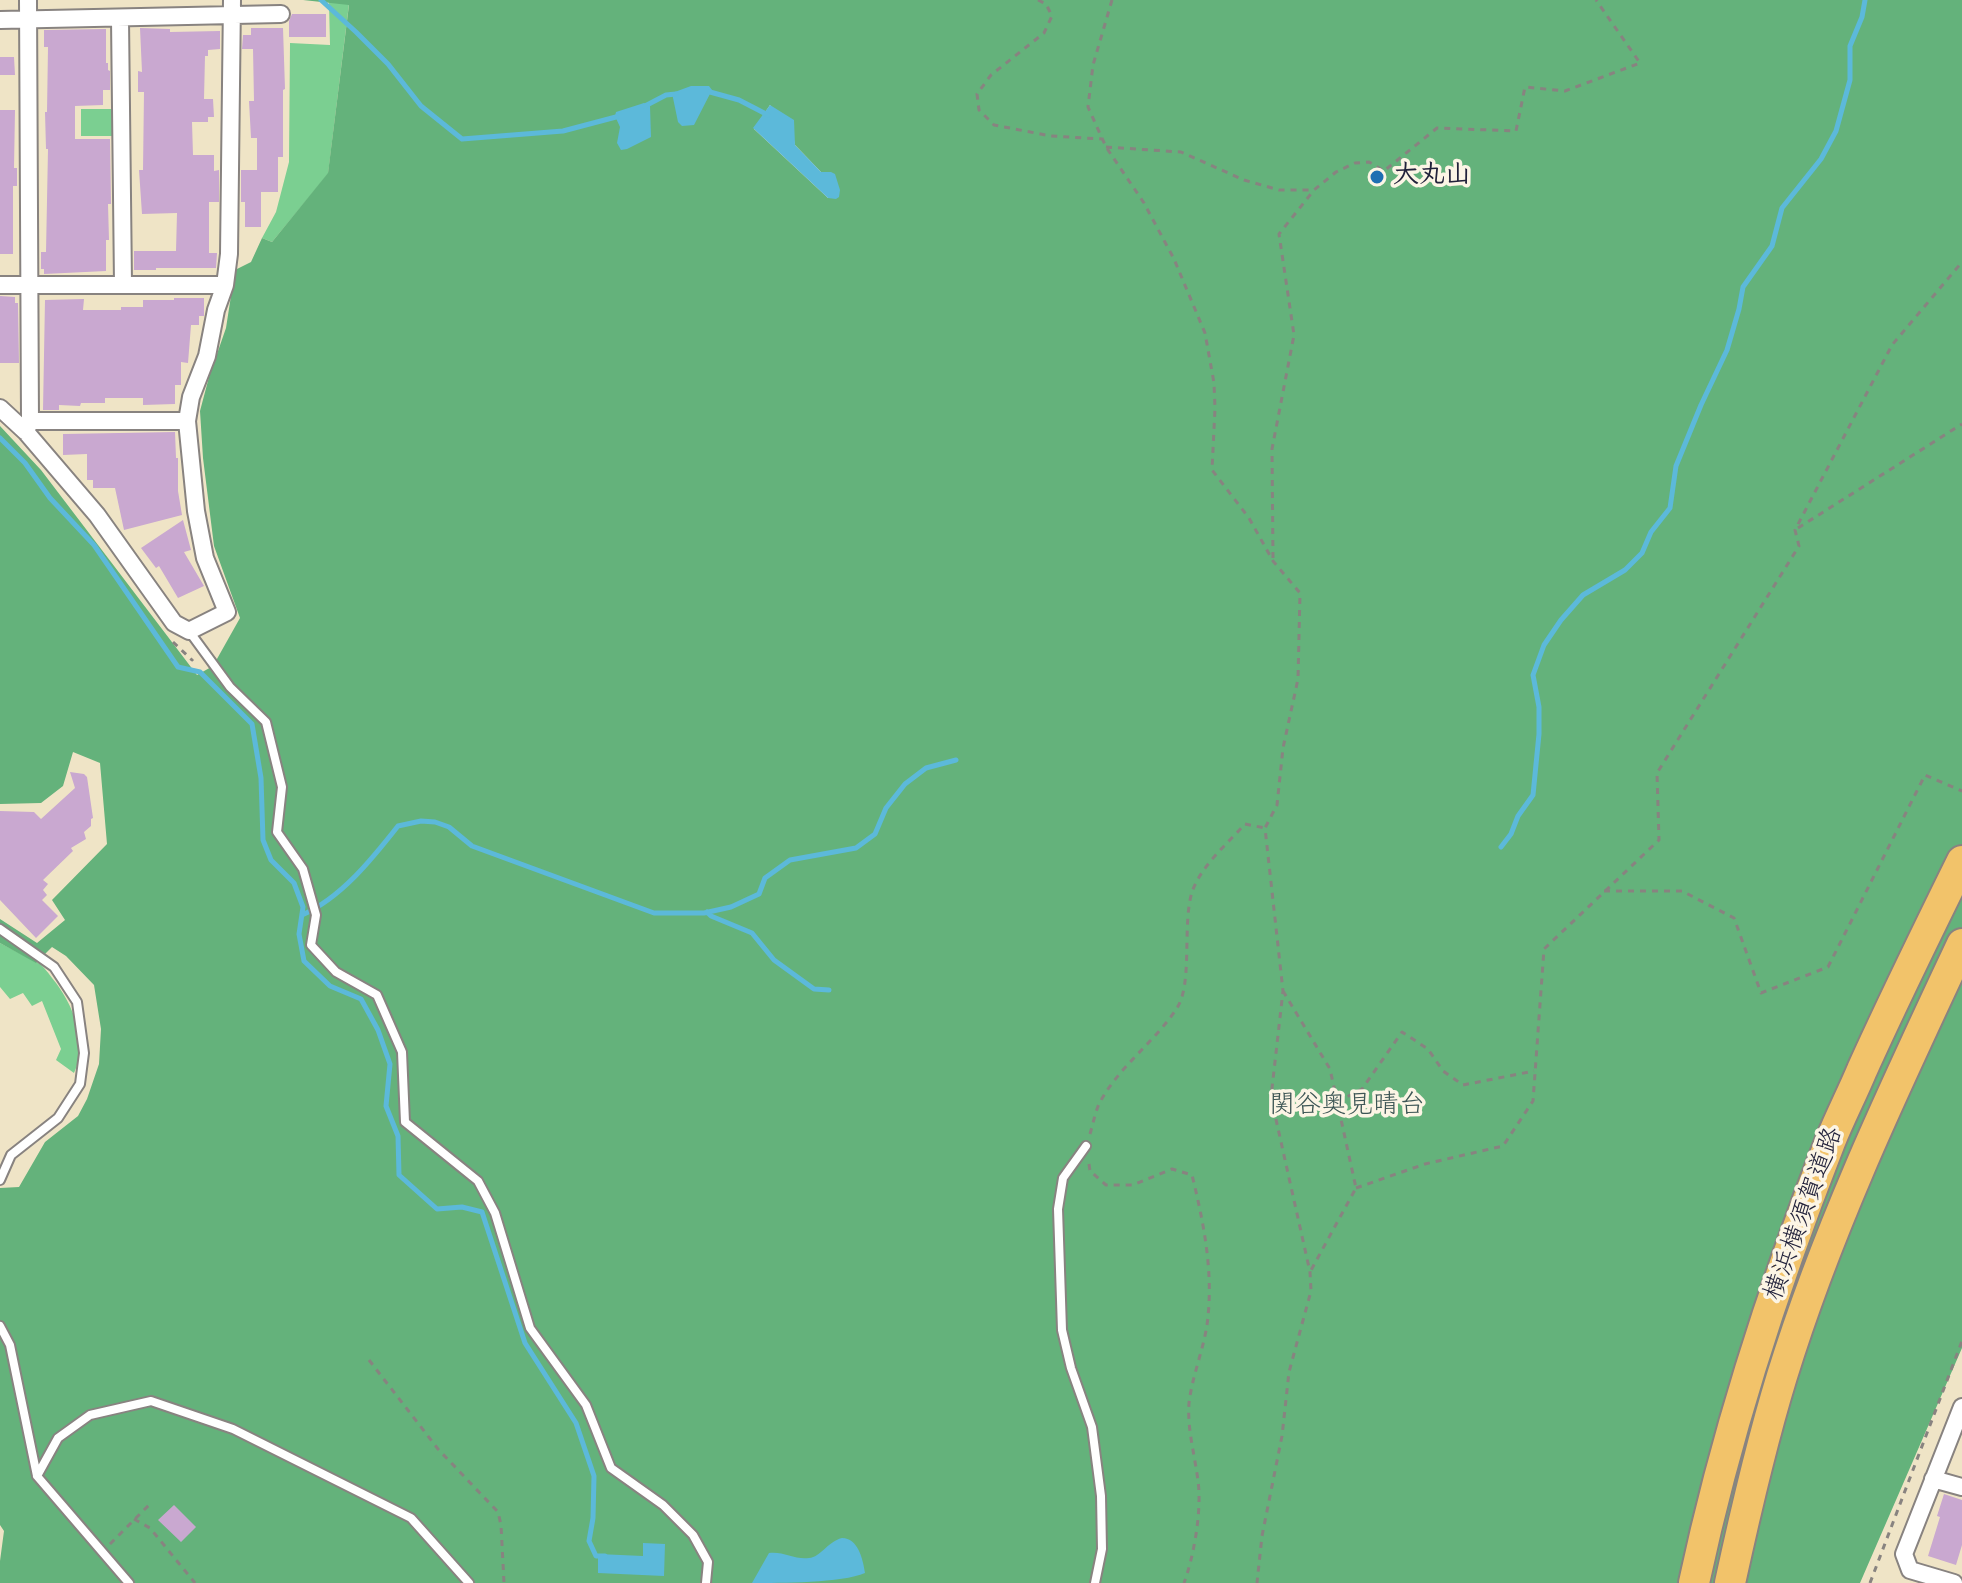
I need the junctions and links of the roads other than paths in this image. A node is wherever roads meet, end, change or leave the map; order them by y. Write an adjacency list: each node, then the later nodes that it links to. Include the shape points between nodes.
1 (28, 0): 6 (street)
2 (232, 8): 3 (street); 4 (street); 10 (street)
3 (281, 14)
4 (120, 19): 6 (street); 8 (street)
5 (0, 20): 6 (street)
6 (28, 20): 7 (street)
7 (30, 284): 8 (street); 9 (street); 13 (street)
8 (123, 284): 10 (street)
9 (0, 285)
10 (225, 285): 12 (street)
11 (0, 408): 13 (street)
12 (187, 421): 13 (street); 14 (street, via 205,558 227,612)
13 (28, 427): 14 (street, via 174,623)
14 (189, 631): 27 (lane, via 230,687 266,722 282,787 277,832 303,869 316,915 311,945 336,972 377,995 402,1052 405,1122 478,1181 495,1213 530,1328 586,1405 611,1468 663,1505 693,1535 708,1562)
15 (1962, 861): 29 (highway, 横浜横須賀道路, via 1831,1140 1732,1429)
16 (0, 929): 19 (lane, via 54,967 77,1002 84,1053 80,1084 58,1118 11,1155)
17 (1962, 944): 30 (highway, 横浜横須賀道路, via 1888,1102 1813,1287 1770,1418)
18 (1086, 1146): 28 (lane, via 1063,1178 1058,1209 1062,1330 1092,1427 1101,1496 1102,1549)
19 (0, 1180)
20 (0, 1326): 22 (lane, via 10,1345)
21 (1962, 1407): 23 (street)
22 (37, 1476): 25 (lane); 26 (lane, via 58,1438 90,1415 151,1401 233,1429 411,1518)
23 (1933, 1479): 24 (street); 31 (street, via 1904,1554 1910,1570)
24 (1962, 1487)
25 (129, 1583)
26 (469, 1583)
27 (706, 1583)
28 (1095, 1583)
29 (1694, 1583)
30 (1730, 1583)
31 (1954, 1583)

